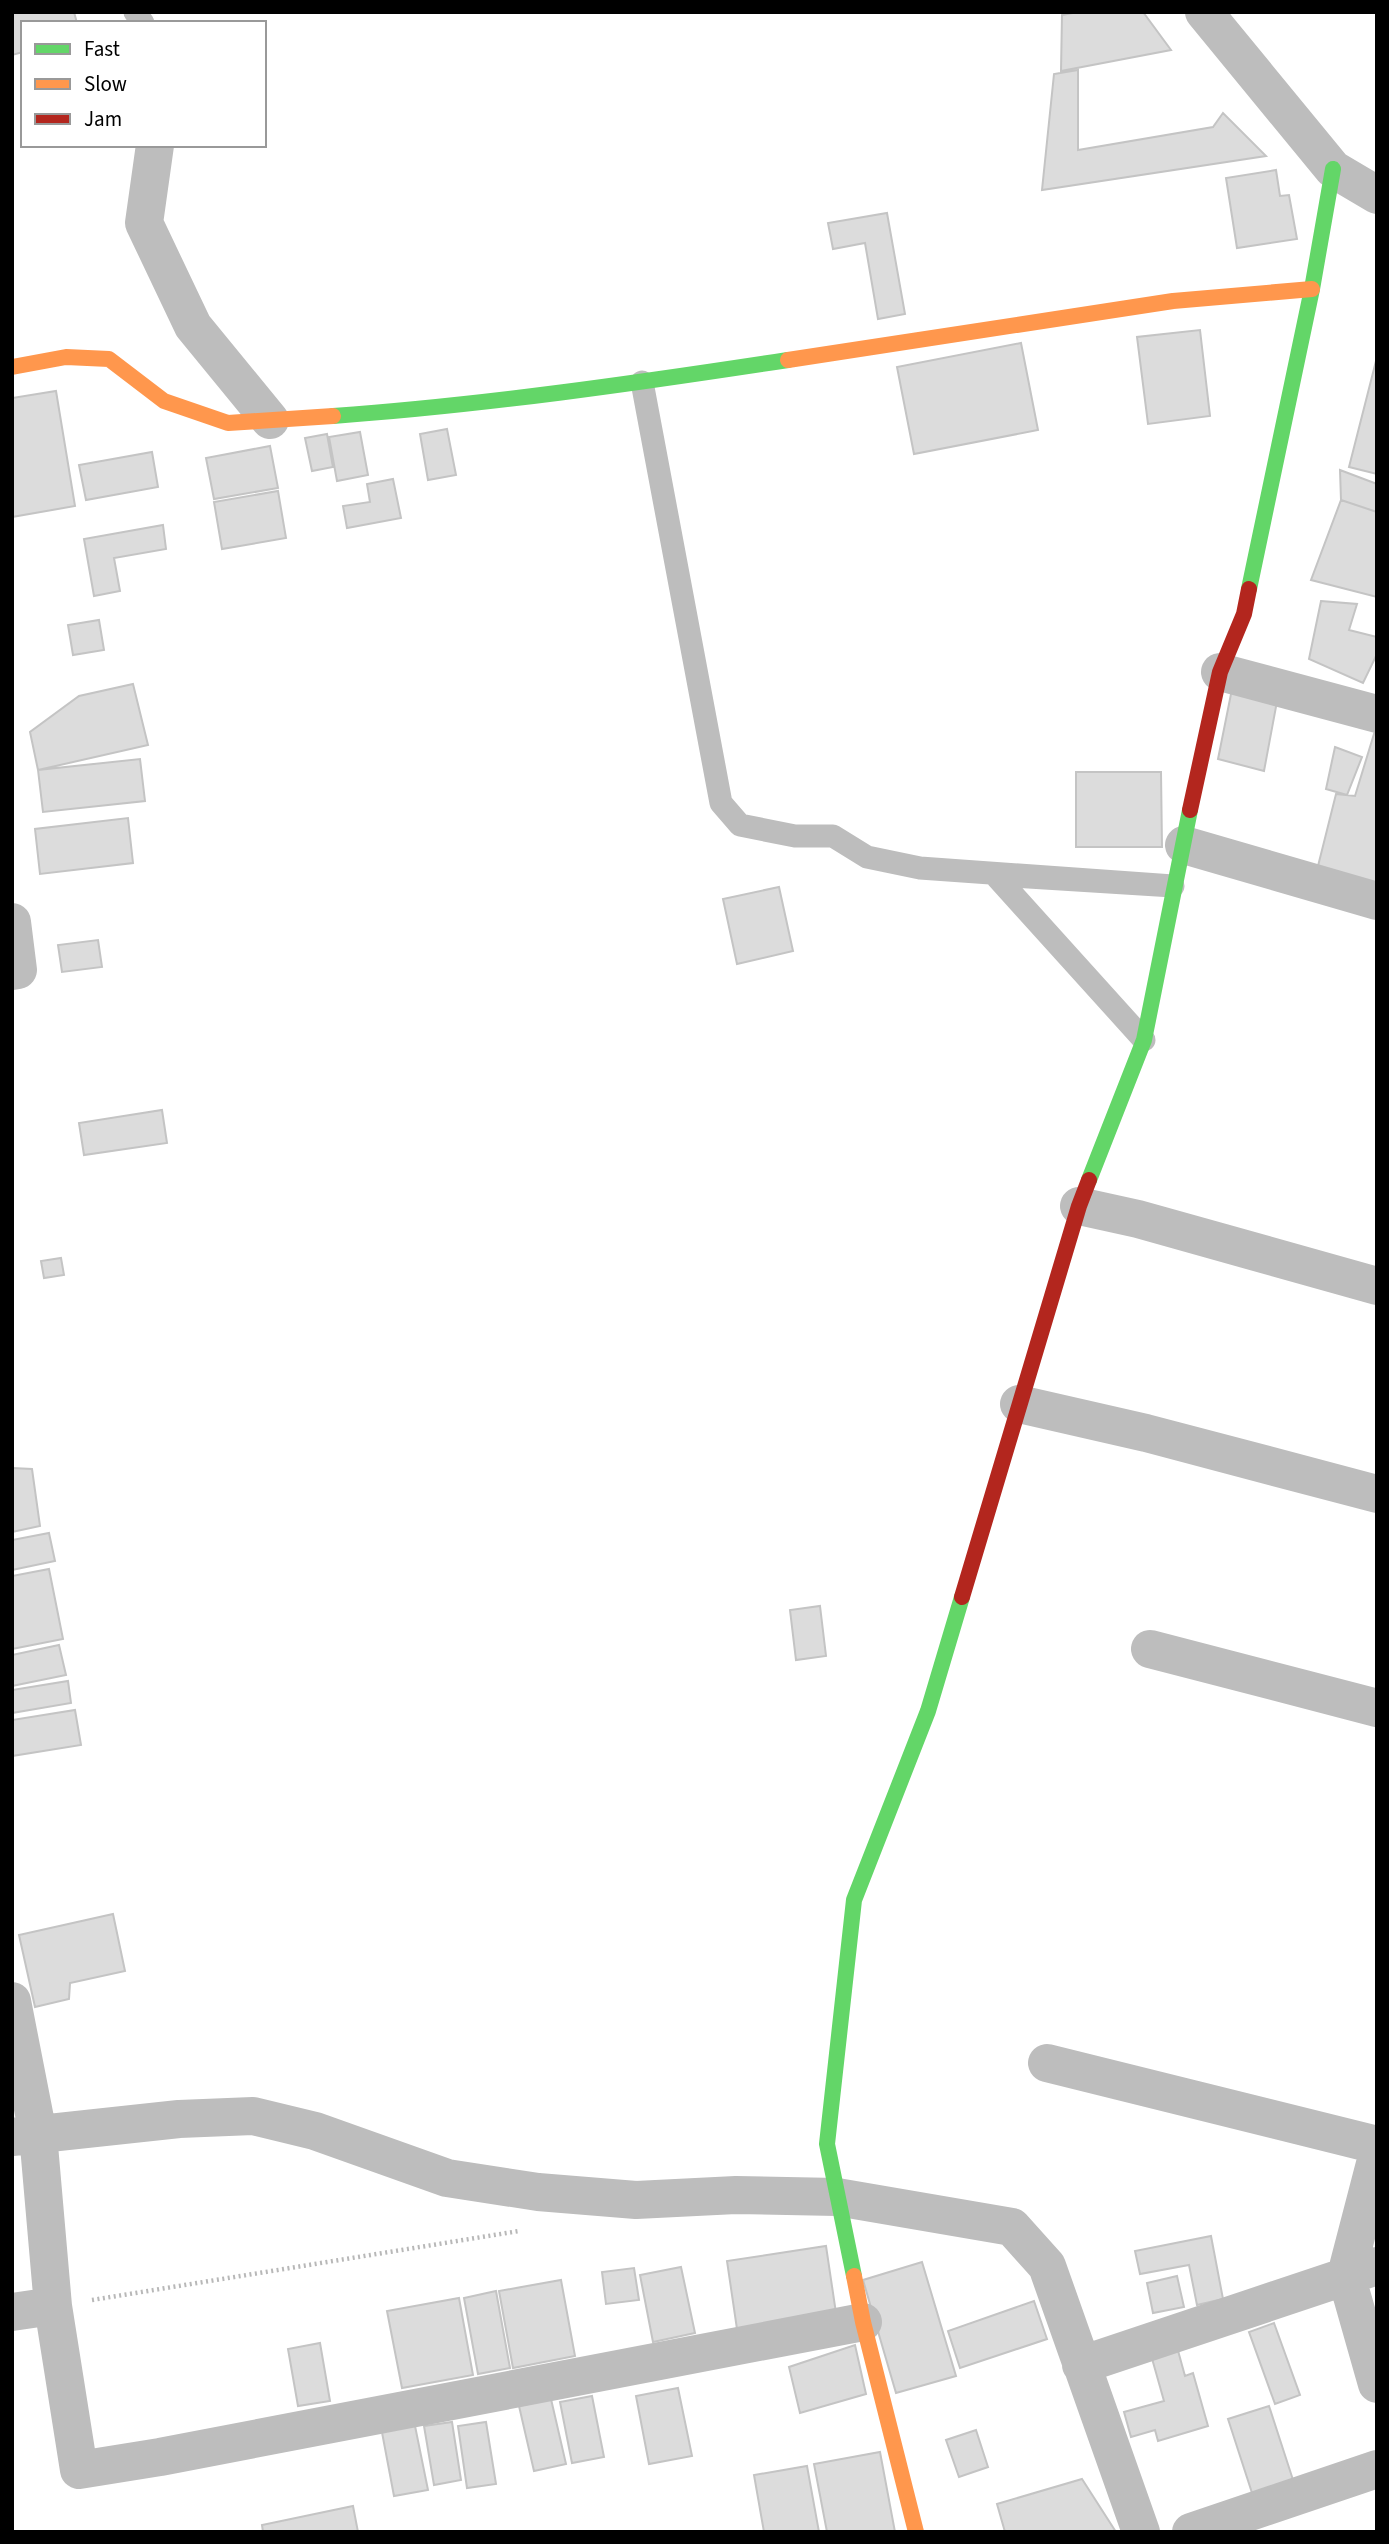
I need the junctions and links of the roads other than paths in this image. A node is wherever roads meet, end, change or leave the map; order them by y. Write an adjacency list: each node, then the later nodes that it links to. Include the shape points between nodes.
1 (1204, 12): 3 (street)
2 (155, 147): 8 (street, via 144,223 193,327)
3 (1333, 169): 4 (street); 5 (street)
4 (1377, 195)
5 (1312, 289): 7 (street, via 1173,301); 9 (street, via 1244,614)
6 (12, 367): 8 (street, via 66,357 109,359 164,401 228,423)
7 (642, 382): 8 (street, via 410,410); 12 (lane, via 721,803 740,825 795,836 833,836 867,857 920,868)
8 (270, 420)
9 (1220, 672): 10 (street); 11 (street)
10 (1377, 714)
11 (1184, 845): 12 (street); 13 (street)
12 (1173, 886): 16 (street); 16 (lane, via 995,875)
13 (1377, 901)
14 (12, 922): 15 (street, via 18,970)
15 (12, 971)
16 (1144, 1040): 17 (street)
17 (1079, 1206): 18 (street); 19 (street)
18 (1377, 1286)
19 (1019, 1404): 20 (street); 28 (street, via 928,1711 854,1900 827,2144)
20 (1377, 1494)
21 (1150, 1649): 22 (street)
22 (1377, 1708)
23 (12, 2001): 25 (street)
24 (1046, 2063): 26 (street)
25 (25, 2136): 28 (street, via 253,2116 315,2131 447,2178 538,2192 636,2200 736,2195); 30 (street)
26 (1377, 2145)
27 (1377, 2156): 29 (street)
28 (837, 2197): 32 (street); 33 (street, via 1012,2227 1047,2266)
29 (1361, 2271): 33 (street); 34 (street)
30 (53, 2306): 31 (street); 32 (street, via 79,2470)
31 (12, 2312)
32 (863, 2322): 36 (street)
33 (1080, 2365): 37 (street)
34 (1377, 2384)
35 (1377, 2469): 38 (street)
36 (916, 2532)
37 (1141, 2532)
38 (1191, 2532)

